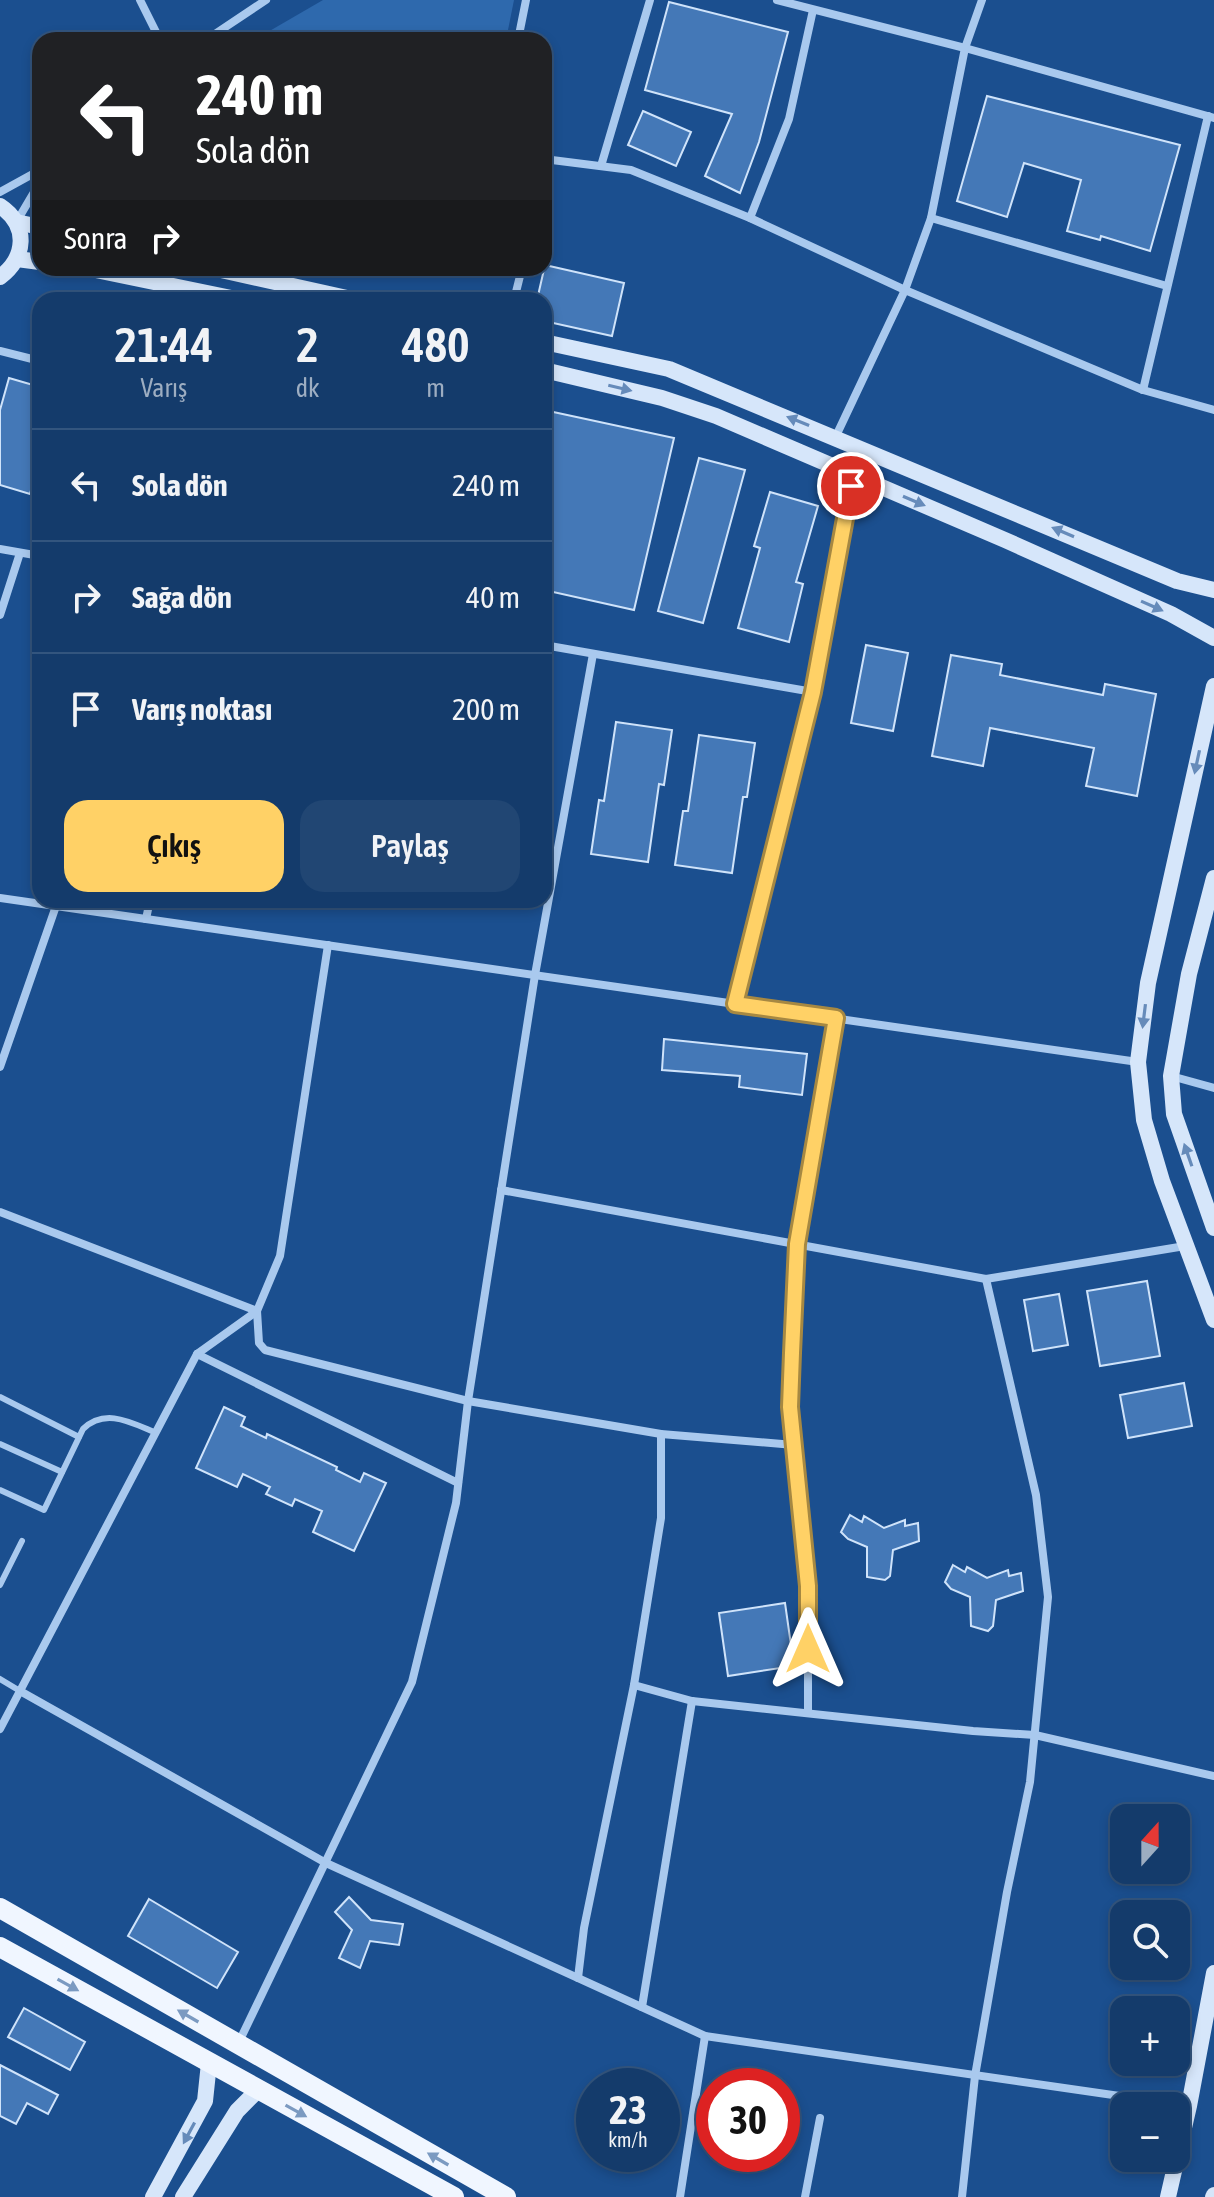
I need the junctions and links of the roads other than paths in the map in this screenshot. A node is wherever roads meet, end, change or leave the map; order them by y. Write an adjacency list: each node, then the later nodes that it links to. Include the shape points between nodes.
1 (140, 0): 8 (street)
2 (266, 0): 9 (street)
3 (526, 0): 10 (street)
4 (650, 0): 14 (street)
5 (777, 0): 7 (street)
6 (982, 0): 11 (street)
7 (813, 10): 11 (street); 19 (street, via 789,119)
8 (156, 32)
9 (218, 32)
10 (520, 32)
11 (965, 48): 12 (street); 20 (street)
12 (1211, 117): 28 (street)
13 (552, 160): 14 (street)
14 (601, 166): 19 (street, via 631,170)
15 (32, 174): 16 (street)
16 (0, 192)
17 (32, 195): 21 (street)
18 (0, 206): 21 (street)
19 (750, 218): 29 (street)
20 (931, 218): 28 (street); 29 (street)
21 (16, 222): 22 (street); 23 (street, via 21,234)
22 (32, 225)
23 (17, 259): 24 (street); 27 (street)
24 (32, 261)
25 (118, 276): 30 (street)
26 (248, 276): 31 (street)
27 (0, 277)
28 (1167, 286): 36 (street)
29 (905, 290): 36 (street); 38 (street)
30 (183, 292)
31 (320, 292)
32 (552, 344): 38 (street, one-way to 32, via 669,369)
33 (0, 351): 34 (street)
34 (32, 359)
35 (552, 372): 45 (street, one-way to 45, via 716,416 1005,540)
36 (1143, 390): 37 (street)
37 (1214, 410)
38 (836, 436): 43 (street, one-way to 38, via 1177,581)
39 (851, 486): 49 (street)
40 (0, 549): 41 (street)
41 (20, 553): 42 (street); 44 (street)
42 (32, 555)
43 (1214, 590)
44 (0, 615)
45 (1214, 638)
46 (552, 646): 47 (street)
47 (593, 654): 49 (street); 51 (street)
48 (1214, 686): 63 (street, one-way to 63, via 1148,983)
49 (813, 692): 61 (street)
50 (1214, 878): 65 (street, via 1189,974)
51 (552, 881)
52 (0, 898): 53 (street)
53 (32, 903)
54 (55, 908): 64 (street)
55 (70, 908): 58 (street)
56 (148, 908): 58 (street)
57 (547, 908): 60 (street)
58 (146, 919): 59 (street)
59 (328, 945): 60 (street); 73 (street, via 280,1256)
60 (535, 975): 61 (street); 67 (street)
61 (735, 1004): 62 (street)
62 (836, 1018): 63 (street); 70 (street)
63 (1138, 1062): 71 (street, via 1144,1120)
64 (0, 1067)
65 (1171, 1076): 66 (street); 69 (street, one-way to 65, via 1174,1114)
66 (1214, 1088)
67 (501, 1190): 70 (street); 77 (street)
68 (0, 1212): 73 (street)
69 (1214, 1228)
70 (797, 1244): 72 (street); 82 (street, via 790,1407)
71 (1186, 1246): 72 (street); 74 (street)
72 (986, 1279): 94 (street, via 1036,1495 1048,1597)
73 (257, 1311): 75 (street); 77 (street, via 259,1343 265,1350)
74 (1214, 1320)
75 (197, 1354): 78 (street); 84 (street)
76 (0, 1397): 80 (lane)
77 (468, 1401): 79 (street); 84 (street)
78 (154, 1432): 80 (lane, via 106,1417 89,1423); 90 (street)
79 (661, 1434): 82 (street); 89 (street, via 661,1518)
80 (79, 1437): 83 (lane)
81 (0, 1444): 83 (lane)
82 (794, 1445): 92 (street, via 808,1586)
83 (62, 1472): 85 (lane, via 44,1510)
84 (458, 1483): 96 (street, via 412,1682)
85 (0, 1490)
86 (22, 1541): 87 (lane)
87 (0, 1585)
88 (0, 1679): 90 (lane)
89 (634, 1685): 91 (street); 100 (street)
90 (20, 1691): 93 (street); 96 (street)
91 (692, 1701): 92 (street); 101 (street)
92 (808, 1712): 94 (street)
93 (0, 1729)
94 (1035, 1735): 95 (street); 105 (street)
95 (1214, 1776)
96 (326, 1863): 100 (street); 103 (street)
97 (0, 1908): 103 (main road, one-way to 97)
98 (0, 1947): 104 (main road, one-way to 104)
99 (1214, 1973): 108 (street)
100 (578, 1978): 101 (street)
101 (642, 2007): 102 (street)
102 (705, 2036): 105 (street); 115 (street)
103 (238, 2044): 114 (main road, one-way to 103)
104 (209, 2063): 106 (main road); 111 (street, one-way to 111, via 205,2101)
105 (975, 2076): 107 (street); 117 (street)
106 (258, 2090): 112 (street, via 237,2111); 113 (main road, one-way to 113)
107 (1110, 2095)
108 (1190, 2101)
109 (820, 2118): 116 (street)
110 (1174, 2172): 118 (street)
111 (153, 2197)
112 (183, 2197)
113 (454, 2197)
114 (506, 2197)
115 (680, 2197)
116 (805, 2197)
117 (962, 2197)
118 (1168, 2197)

